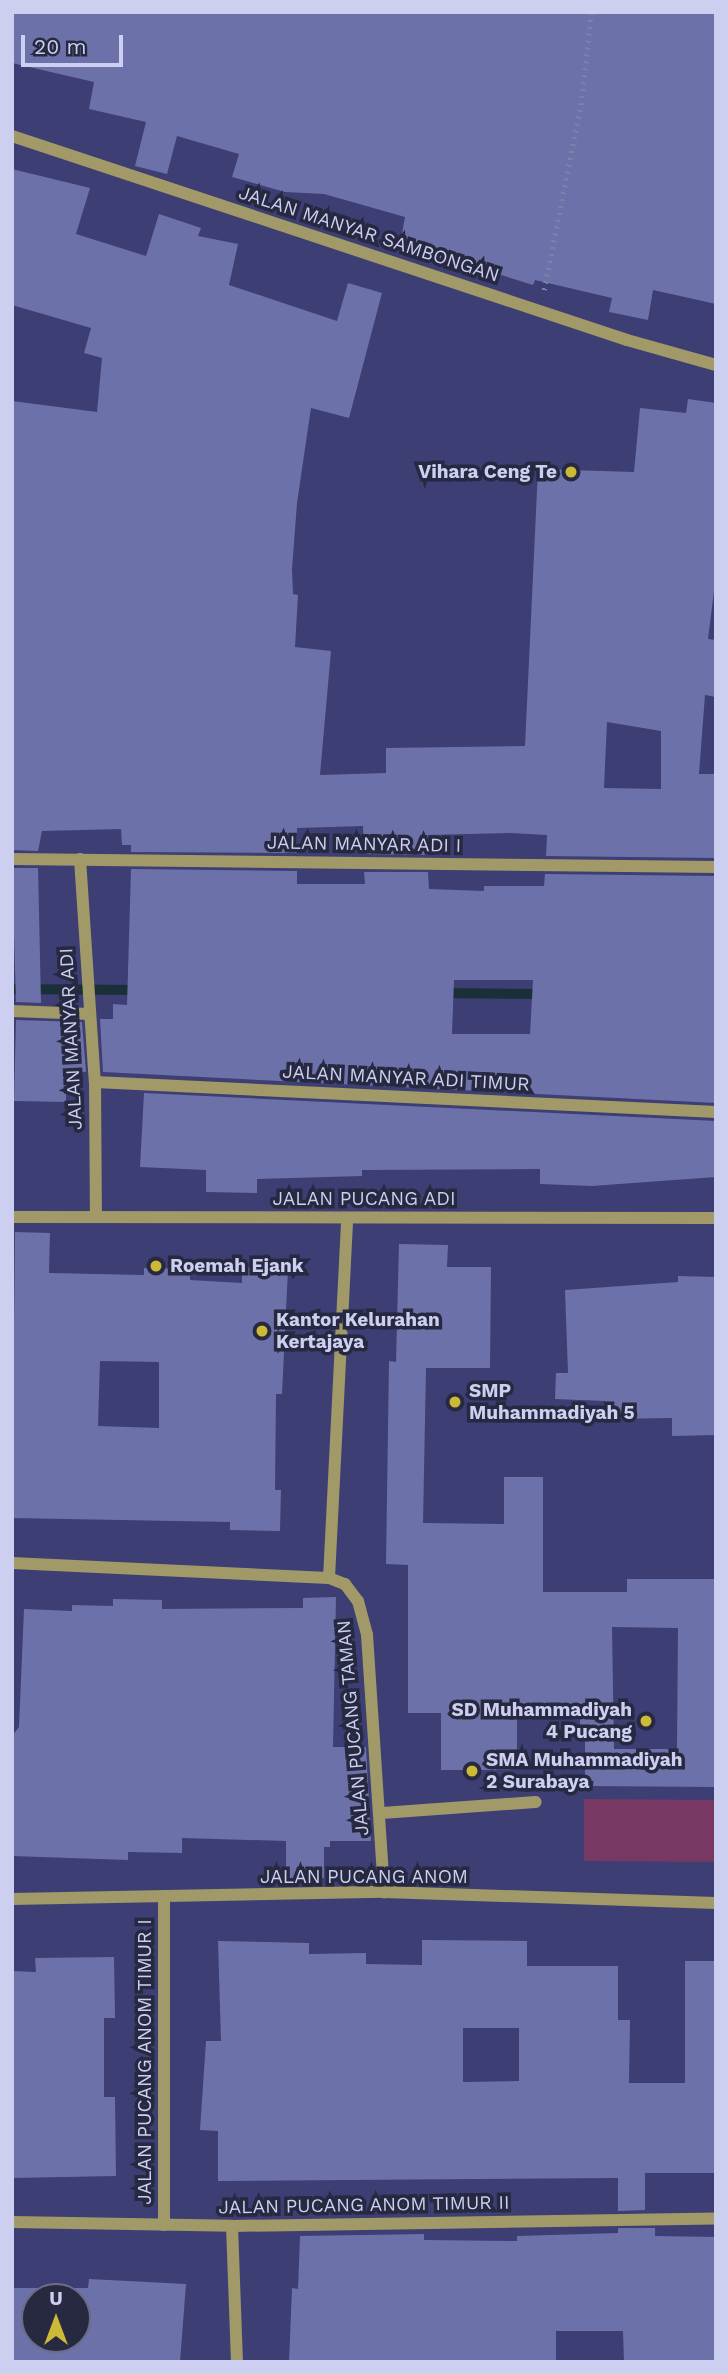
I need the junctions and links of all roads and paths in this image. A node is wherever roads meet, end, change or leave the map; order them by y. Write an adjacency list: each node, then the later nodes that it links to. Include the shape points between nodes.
1 (591, 12): 3 (path, via 582,98)
2 (12, 136): 3 (street, JALAN MANYAR SAMBONGAN)
3 (539, 311): 4 (street, JALAN MANYAR SAMBONGAN)
4 (716, 365)
5 (12, 859): 6 (street, JALAN MANYAR ADI I)
6 (80, 859): 7 (street, JALAN MANYAR ADI I); 9 (street, JALAN MANYAR ADI)
7 (716, 867)
8 (12, 1011): 9 (street)
9 (90, 1011): 10 (street, JALAN MANYAR ADI)
10 (95, 1082): 11 (street, JALAN MANYAR ADI TIMUR); 13 (street, JALAN MANYAR ADI)
11 (716, 1112)
12 (12, 1217): 13 (street, JALAN PUCANG ADI)
13 (96, 1217): 14 (street, JALAN PUCANG ADI)
14 (347, 1218): 15 (street, JALAN PUCANG ADI); 17 (street)
15 (716, 1219)
16 (12, 1563): 17 (street)
17 (329, 1578): 19 (street, JALAN PUCANG TAMAN, via 345,1584 362,1610)
18 (536, 1802): 19 (street)
19 (382, 1812): 20 (street, JALAN PUCANG TAMAN)
20 (384, 1892): 22 (street, JALAN PUCANG ANOM); 23 (street, JALAN PUCANG ANOM)
21 (12, 1899): 22 (street, JALAN PUCANG ANOM)
22 (164, 1899): 26 (street, JALAN PUCANG ANOM TIMUR I)
23 (716, 1903)
24 (716, 2218): 27 (street, JALAN PUCANG ANOM TIMUR II)
25 (12, 2222): 26 (street, JALAN PUCANG ANOM TIMUR II)
26 (164, 2225): 27 (street, JALAN PUCANG ANOM TIMUR II)
27 (232, 2226): 28 (street)
28 (237, 2362)

